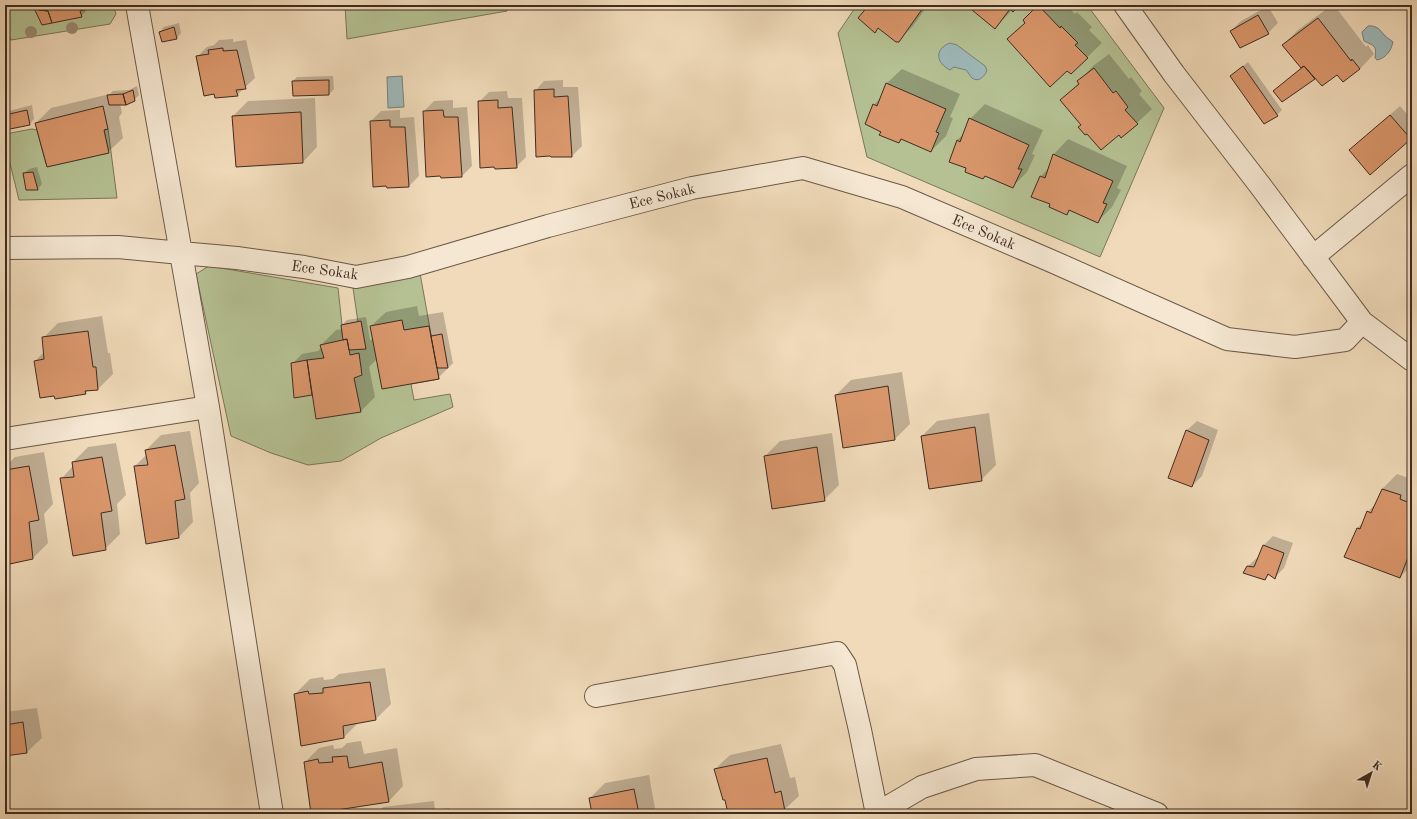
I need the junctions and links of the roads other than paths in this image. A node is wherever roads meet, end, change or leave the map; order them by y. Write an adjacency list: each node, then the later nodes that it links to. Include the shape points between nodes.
1 (137, 5): 5 (street)
2 (1125, 5): 6 (street)
3 (1412, 175): 6 (street)
4 (5, 248): 5 (street, Ece Sokak, via 118,247)
5 (181, 253): 7 (street, Ece Sokak, via 297,266 356,277 408,267 692,188 803,168 902,197 1227,338 1294,347 1345,340); 9 (street)
6 (1313, 257): 7 (street)
7 (1362, 322): 8 (street)
8 (1412, 360)
9 (208, 407): 10 (street); 12 (street)
10 (5, 439)
11 (596, 696): 13 (street, via 837,654 845,665)
12 (272, 814)
13 (876, 814): 14 (street, via 922,787 976,769 1036,765)
14 (1156, 814)

